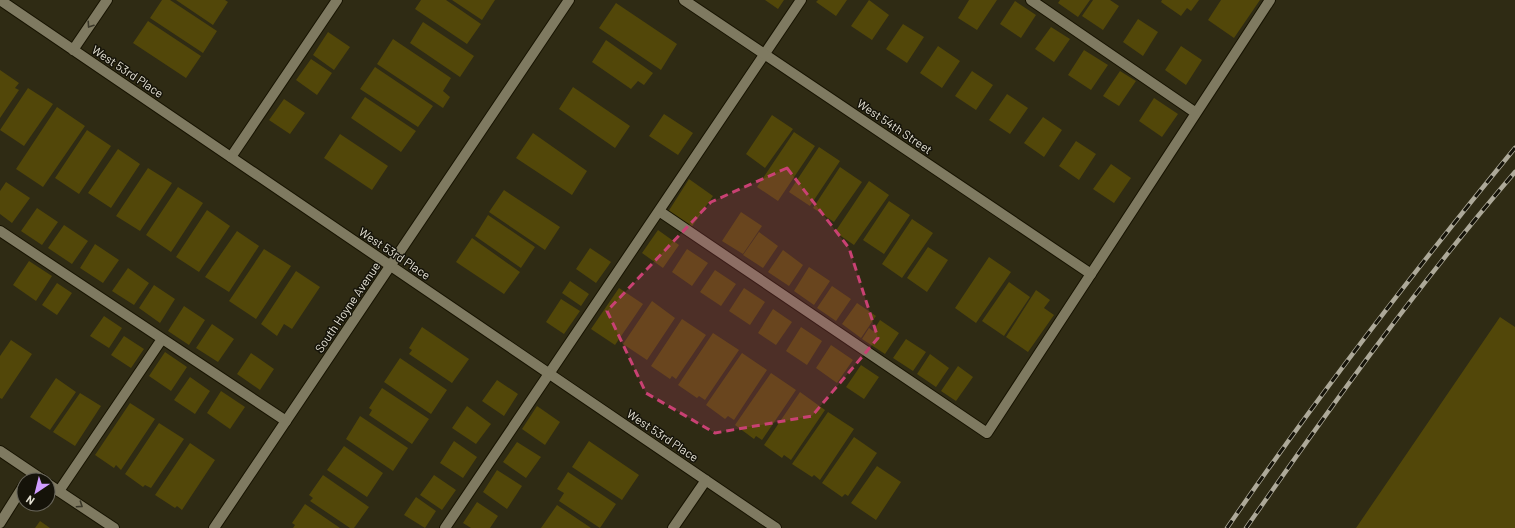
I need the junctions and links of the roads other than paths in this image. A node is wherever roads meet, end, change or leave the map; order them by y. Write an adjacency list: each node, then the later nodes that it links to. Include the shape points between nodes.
1 (0, 0): 9 (street, West 53rd Place)
2 (107, 0): 9 (street, one-way to 9)
3 (337, 0): 12 (street)
4 (569, 0): 15 (street, South Hoyne Avenue)
5 (684, 0): 10 (street, West 54th Street)
6 (801, 0): 10 (street)
7 (1031, 0): 11 (street)
8 (1270, 0): 11 (street)
9 (73, 50): 12 (street, West 53rd Place)
10 (765, 54): 13 (street); 16 (street, West 54th Street)
11 (1196, 113): 16 (street)
12 (231, 157): 15 (street, West 53rd Place)
13 (659, 211): 16 (street, via 987,433); 18 (street)
14 (0, 231): 17 (street)
15 (390, 266): 18 (street, West 53rd Place); 19 (street, South Hoyne Avenue)
16 (1091, 274)
17 (162, 339): 19 (street); 24 (street)
18 (549, 374): 22 (street, West 53rd Place); 29 (street)
19 (286, 421): 28 (street, South Hoyne Avenue)
20 (0, 451): 21 (street)
21 (25, 472)
22 (706, 480): 30 (street); 31 (street, West 53rd Place)
23 (56, 489): 24 (street)
24 (59, 491): 27 (street, one-way to 27)
25 (16, 498): 26 (street)
26 (0, 523)
27 (114, 528)
28 (214, 528)
29 (445, 528)
30 (673, 528)
31 (776, 528)

